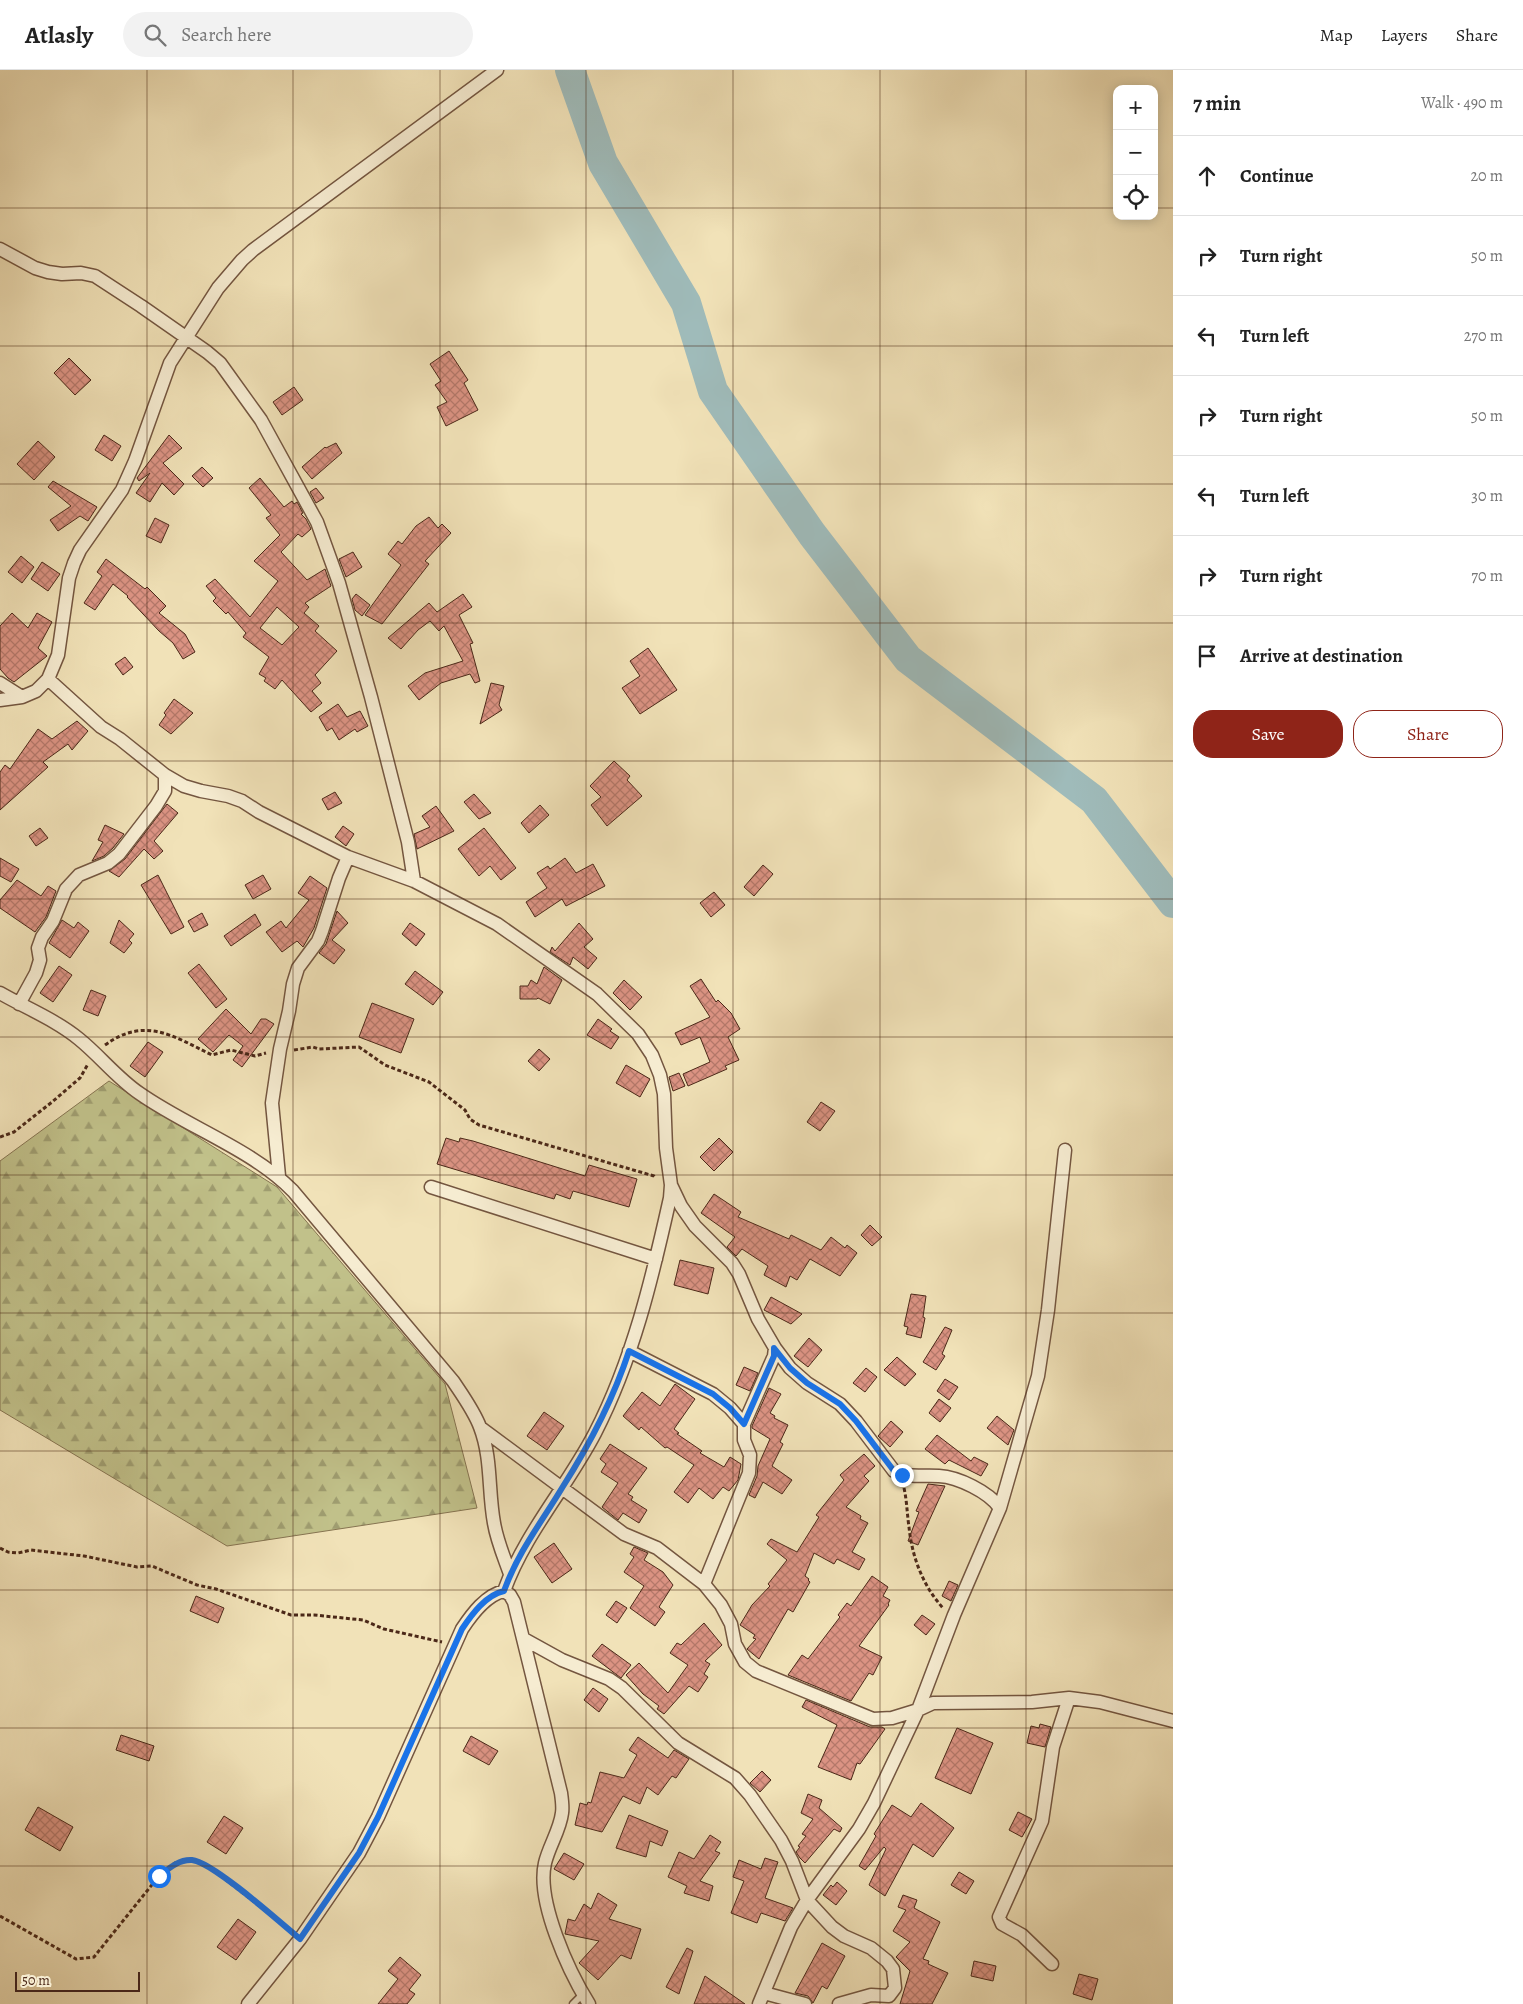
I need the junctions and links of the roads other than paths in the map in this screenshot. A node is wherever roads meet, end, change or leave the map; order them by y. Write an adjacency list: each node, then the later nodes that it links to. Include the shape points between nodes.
1 (497, 70): 3 (street, via 253,250 218,288)
2 (0, 250): 3 (street, via 48,272 94,276)
3 (186, 337): 4 (street, via 170,363 122,490 74,563 58,655); 10 (street, via 220,363 261,420 317,522 339,583 371,697 408,842)
4 (48, 679): 6 (street, via 36,691); 8 (street, via 100,727)
5 (0, 683): 6 (street)
6 (22, 697): 7 (street)
7 (0, 700)
8 (165, 775): 9 (street, via 184,786 242,801); 12 (street, via 165,791 119,854 108,863 79,876 66,889 53,921 42,937 36,973)
9 (348, 856): 10 (street); 14 (street, via 318,941 298,968 293,984 272,1103)
10 (414, 881): 15 (street, via 497,924 598,994 638,1034 660,1075)
11 (0, 993): 12 (street)
12 (19, 1004): 14 (street, via 60,1026 138,1093)
13 (1065, 1150): 23 (street, via 1038,1376)
14 (279, 1176): 21 (street, via 453,1381)
15 (671, 1185): 17 (street); 18 (street, via 695,1226 739,1274)
16 (431, 1187): 17 (street)
17 (656, 1259): 19 (street)
18 (774, 1348): 20 (street, via 774,1356); 23 (street, via 807,1383 840,1404 894,1471 902,1475 942,1476 974,1487 993,1499)
19 (629, 1351): 20 (street, via 713,1394); 22 (street, via 595,1434)
20 (744, 1424): 25 (street, via 744,1440 750,1455 749,1473)
21 (481, 1428): 22 (street); 24 (street, via 487,1453 494,1522)
22 (562, 1489): 24 (street); 25 (street, via 624,1534 657,1548)
23 (1000, 1508): 29 (street)
24 (510, 1574): 26 (street)
25 (704, 1584): 29 (street, via 722,1605 731,1624 735,1644 745,1662 756,1671 873,1719 892,1718)
26 (504, 1591): 27 (street, via 514,1602); 35 (street, via 492,1595 470,1617 359,1853 300,1939)
27 (524, 1639): 31 (street, via 562,1660 609,1679 678,1743 734,1778 781,1840); 34 (street, via 563,1811 549,1848 543,1877 548,1910 563,1956)
28 (1069, 1698): 29 (street, via 1032,1702 933,1703); 30 (street, via 1100,1702); 32 (street, via 1053,1747 1042,1821 999,1917 1002,1924 1022,1935)
29 (918, 1710): 31 (street, via 874,1803)
30 (1173, 1720)
31 (807, 1900): 33 (street, via 791,1927); 38 (street, via 832,1927 870,1948 893,1969 895,1988 889,1996 871,1995)
32 (1052, 1964)
33 (762, 1998): 37 (street)
34 (586, 1999): 36 (lane)
35 (248, 2004)
36 (573, 2004)
37 (805, 2004)
38 (840, 2004)

